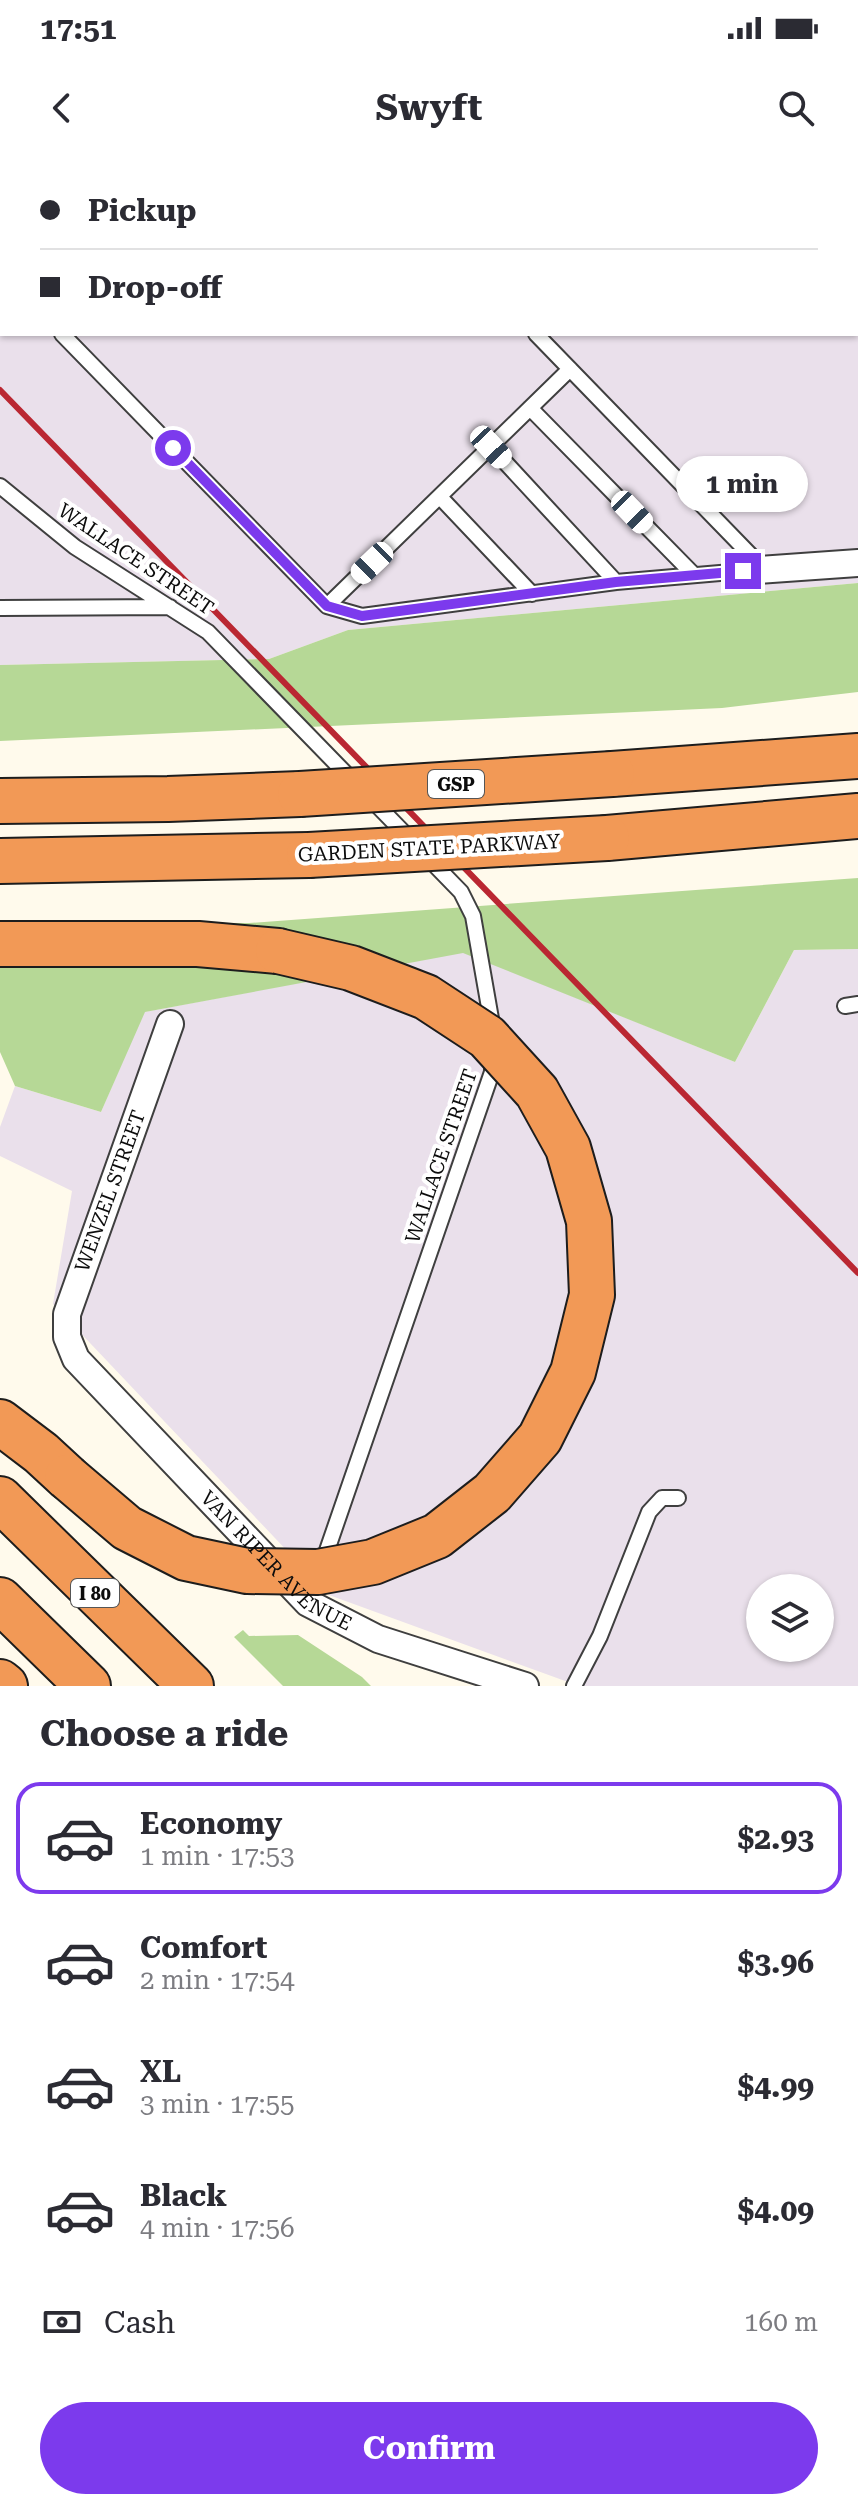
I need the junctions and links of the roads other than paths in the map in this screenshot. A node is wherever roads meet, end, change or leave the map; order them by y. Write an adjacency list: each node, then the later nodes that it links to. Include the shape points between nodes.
1 (64, 336): 13 (lane)
2 (538, 336): 3 (lane)
3 (570, 369): 4 (lane); 9 (lane, via 675,477)
4 (530, 408): 5 (lane); 10 (lane)
5 (491, 447): 7 (lane); 11 (lane)
6 (0, 486): 14 (lane, WALLACE STREET, via 75,547)
7 (440, 497): 12 (lane); 13 (lane)
8 (858, 563): 9 (street)
9 (754, 570): 10 (lane)
10 (693, 574): 11 (lane)
11 (616, 582): 12 (lane)
12 (532, 594): 13 (lane, via 362,616)
13 (327, 606)
14 (170, 607): 15 (lane); 27 (lane, WALLACE STREET, via 208,632 461,892 473,916 494,1024 492,1072)
15 (0, 608)
16 (858, 756): 17 (highway, GSP, bridge, via 300,794)
17 (0, 801)
18 (858, 816): 19 (highway, GARDEN STATE PARKWAY, bridge, via 607,838 309,855)
19 (0, 861)
20 (0, 944): 23 (highway, bridge, via 198,944 278,951 351,968 426,997 487,1037 537,1092 568,1148 589,1221 592,1295 573,1372 540,1438 492,1493 437,1536 373,1562 318,1572 247,1571 186,1558 127,1528)
21 (170, 1024): 22 (street, WENZEL STREET, via 67,1314 67,1337)
22 (76, 1359): 27 (street, VAN RIPER AVENUE)
23 (0, 1422)
24 (678, 1498): 33 (lane, via 662,1498 649,1512 600,1636)
25 (0, 1499): 31 (highway, I 80)
26 (0, 1600): 30 (highway)
27 (308, 1603): 32 (street, VAN RIPER AVENUE, via 378,1639)
28 (0, 1682): 29 (highway)
29 (5, 1686)
30 (88, 1686)
31 (191, 1686)
32 (525, 1686)
33 (574, 1686)

